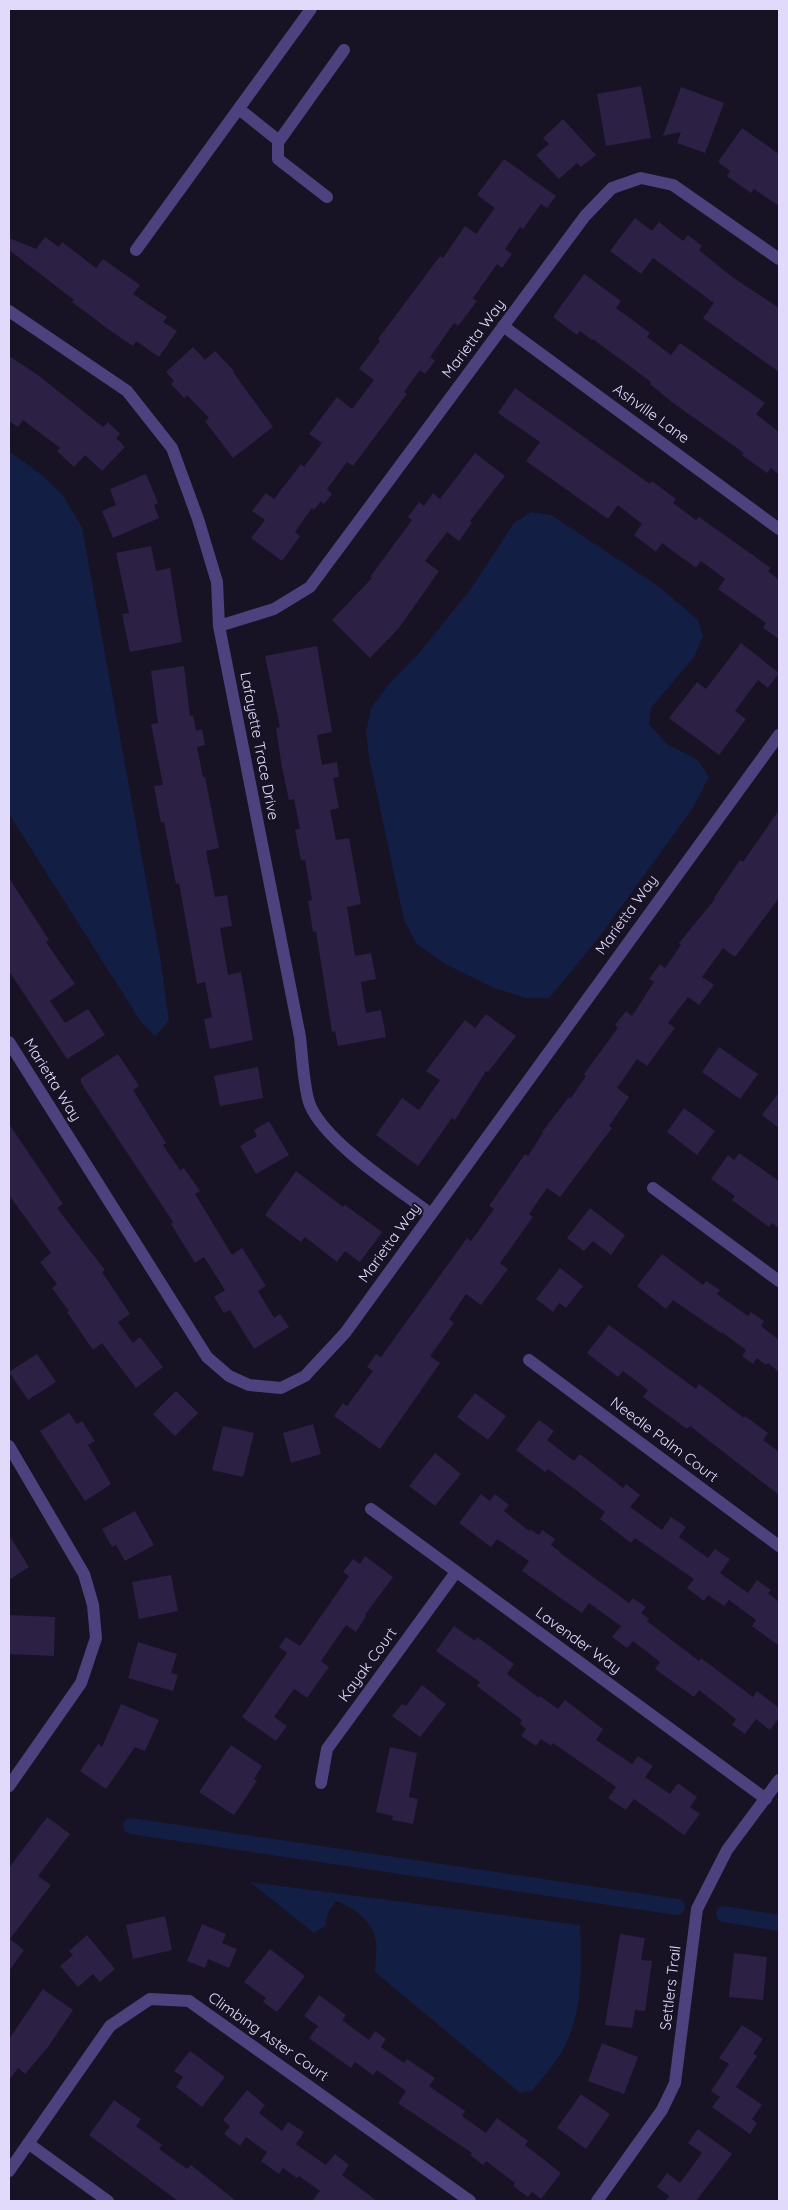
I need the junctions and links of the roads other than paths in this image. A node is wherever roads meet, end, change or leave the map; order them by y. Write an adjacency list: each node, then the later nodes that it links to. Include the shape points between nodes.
1 (311, 9): 3 (street)
2 (344, 50): 4 (street)
3 (239, 109): 4 (street); 6 (street)
4 (278, 140): 5 (street, via 278,159)
5 (327, 197)
6 (136, 250)
7 (779, 258): 9 (street, Marietta Way, via 673,185 641,178 612,188 585,216)
8 (9, 311): 11 (street, Lafayette Trace Drive, via 128,390 172,448 217,582)
9 (504, 326): 10 (street, Ashville Lane); 11 (street, Marietta Way, via 310,587 274,610)
10 (779, 529)
11 (219, 626): 15 (street, Lafayette Trace Drive, via 300,1037 310,1104 322,1126 341,1145)
12 (779, 735): 15 (street, Marietta Way)
13 (9, 1042): 15 (street, Marietta Way, via 207,1357 229,1376 249,1386 281,1388 305,1376 345,1333)
14 (653, 1188): 16 (street)
15 (431, 1214)
16 (779, 1281)
17 (528, 1360): 20 (street, Needle Palm Court)
18 (9, 1446): 24 (street, via 84,1574 93,1604 96,1638 81,1683)
19 (371, 1509): 21 (street, Lavender Way)
20 (779, 1546)
21 (456, 1572): 23 (street, Kayak Court, via 327,1748); 25 (street, Lavender Way)
22 (779, 1780): 25 (street, Settlers Trail)
23 (321, 1783)
24 (9, 1786)
25 (766, 1798): 30 (street, Settlers Trail, via 727,1850 697,1909 675,2082 662,2110)
26 (29, 2144): 27 (street, Climbing Aster Court); 28 (street); 29 (street, Climbing Aster Court, via 110,2026 150,1999 189,2001)
27 (9, 2171)
28 (108, 2201)
29 (470, 2201)
30 (597, 2201)

